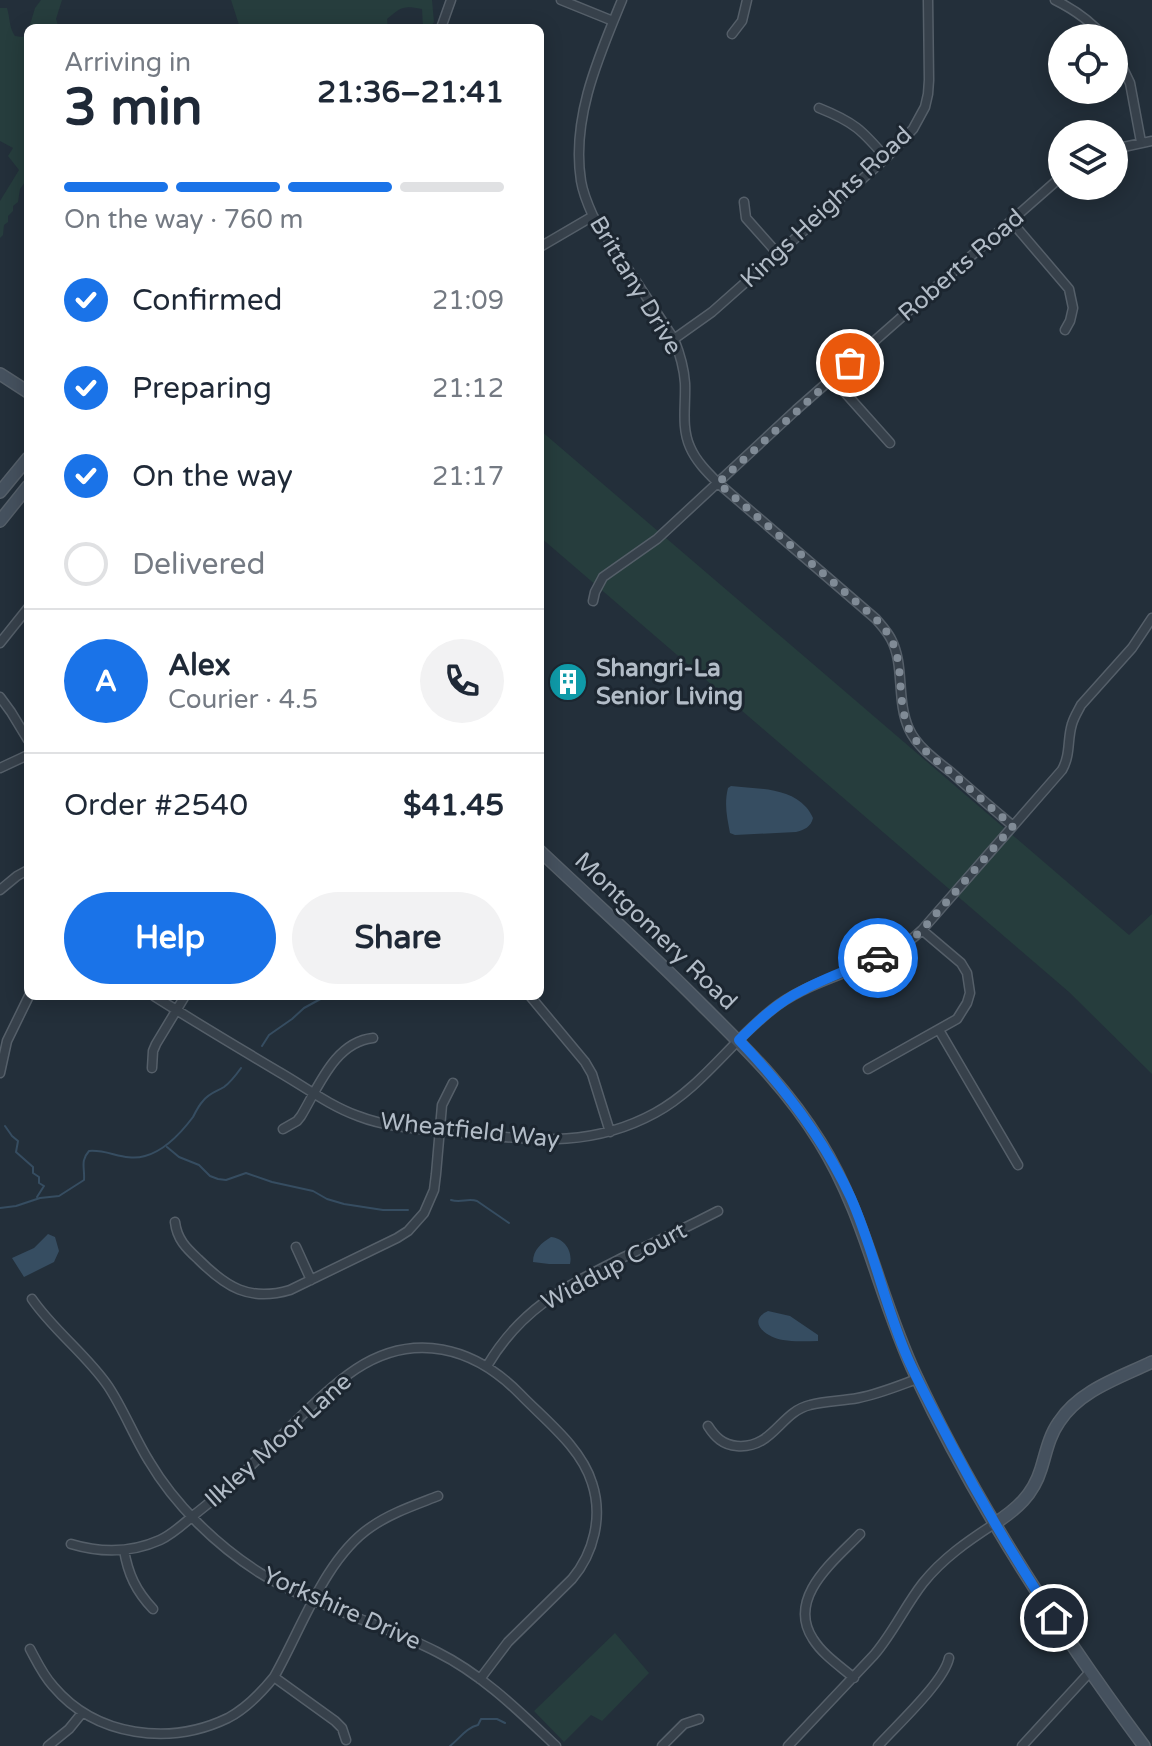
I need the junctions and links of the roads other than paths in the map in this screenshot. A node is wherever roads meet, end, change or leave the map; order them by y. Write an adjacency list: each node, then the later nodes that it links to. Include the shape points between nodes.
1 (451, 0): 10 (street)
2 (561, 0): 9 (street)
3 (622, 0): 9 (street, Brittany Drive)
4 (747, 0): 12 (street)
5 (928, 0): 18 (street, Kings Heights Road, via 925,107)
6 (1055, 0): 8 (street)
7 (1081, 0): 8 (street)
8 (1075, 10): 11 (street)
9 (613, 21): 21 (street, Brittany Drive, via 585,104 580,146 581,181)
10 (442, 24)
11 (1092, 24)
12 (732, 34)
13 (1128, 79): 16 (street)
14 (819, 108): 18 (street, via 849,121)
15 (1152, 141): 16 (street)
16 (1141, 142): 17 (street)
17 (1128, 145)
18 (886, 158): 24 (street, Kings Heights Road)
19 (1048, 188): 22 (street, Roberts Road)
20 (744, 202): 24 (street, via 746,218)
21 (593, 216): 23 (street); 26 (street, Brittany Drive)
22 (1011, 221): 25 (street, via 1069,289 1073,308); 28 (street, Roberts Road)
23 (544, 245)
24 (777, 253): 26 (street, Kings Heights Road)
25 (1065, 330)
26 (674, 339): 34 (street, Brittany Drive, via 684,371 689,446)
27 (0, 374): 30 (main road)
28 (832, 378): 32 (street); 34 (street, Roberts Road)
29 (0, 381): 31 (main road)
30 (24, 389)
31 (24, 397)
32 (890, 443)
33 (24, 463): 36 (main road)
34 (718, 483): 38 (street, Roberts Road, via 657,539 603,577); 46 (street, Brittany Drive, via 876,619 895,649 910,732)
35 (24, 491): 37 (main road)
36 (0, 492)
37 (0, 521)
38 (593, 601)
39 (24, 613): 41 (street)
40 (1152, 618): 46 (street, Wheatfield Way, via 1081,705 1071,724 1067,762)
41 (0, 643)
42 (0, 697): 43 (street)
43 (24, 733)
44 (24, 757): 45 (street)
45 (0, 768)
46 (1013, 826): 50 (street, Wheatfield Way)
47 (544, 855): 58 (main road, Montgomery Road)
48 (24, 872): 49 (street)
49 (0, 890)
50 (922, 930): 56 (street, via 961,963 969,983 963,1012); 58 (street, Wheatfield Way, via 892,953 788,998)
51 (27, 1000): 61 (street, via 7,1041)
52 (161, 1000): 55 (street, Wheatfield Way)
53 (183, 1000): 55 (street)
54 (533, 1000): 66 (street, via 592,1074)
55 (177, 1010): 59 (street, via 156,1044); 63 (street, Wheatfield Way)
56 (939, 1030): 60 (street); 67 (street)
57 (373, 1038): 63 (street, via 342,1052)
58 (739, 1040): 66 (street, Wheatfield Way, via 682,1095 658,1112); 75 (main road, Montgomery Road, via 801,1113 838,1172)
59 (152, 1068)
60 (868, 1069)
61 (0, 1073)
62 (453, 1083): 65 (street, via 442,1105)
63 (315, 1093): 64 (street, via 297,1121); 65 (street, Wheatfield Way, via 376,1122)
64 (283, 1129)
65 (440, 1131): 66 (street, Wheatfield Way, via 534,1140); 71 (street, via 434,1190 417,1223)
66 (610, 1132)
67 (1018, 1165)
68 (718, 1211): 74 (street, Widdup Court, via 549,1297 508,1334)
69 (175, 1222): 71 (street, via 184,1246 216,1277 240,1291 277,1294)
70 (296, 1247): 71 (street)
71 (311, 1280)
72 (32, 1299): 78 (street, Yorkshire Drive, via 89,1360 151,1465)
73 (1152, 1362): 79 (main road, via 1100,1386 1068,1410 1057,1424 1026,1500)
74 (487, 1366): 78 (street, Ilkley Moor Lane, via 457,1352 426,1348 373,1360 320,1397); 90 (street, Ilkley Moor Lane, via 578,1456 592,1482 596,1515 581,1568 508,1642)
75 (917, 1379): 76 (street, via 862,1397 800,1408 759,1443 724,1443); 79 (main road, Montgomery Road)
76 (708, 1426)
77 (438, 1496): 83 (street, via 384,1519 358,1537 337,1560)
78 (193, 1516): 82 (street, Ilkley Moor Lane, via 161,1539); 83 (street, Yorkshire Drive, via 259,1572)
79 (994, 1524): 87 (main road, Montgomery Road); 89 (street, via 936,1568)
80 (860, 1534): 89 (street, via 811,1588 805,1613 812,1638)
81 (71, 1544): 82 (street)
82 (124, 1550): 84 (street, via 131,1579)
83 (314, 1601): 88 (street); 90 (street, Yorkshire Drive, via 417,1642)
84 (153, 1609)
85 (30, 1649): 91 (street, via 52,1686)
86 (949, 1658): 98 (street, via 939,1680)
87 (1090, 1672): 99 (street); 100 (main road, Montgomery Road)
88 (274, 1677): 91 (street, via 228,1718 176,1736 126,1732); 93 (street, via 335,1721)
89 (854, 1678): 97 (street)
90 (480, 1679): 95 (street, Yorkshire Drive)
91 (82, 1713): 94 (street)
92 (699, 1719): 96 (street, via 684,1724)
93 (346, 1740)
94 (48, 1746)
95 (556, 1746)
96 (662, 1746)
97 (788, 1746)
98 (878, 1746)
99 (1022, 1746)
100 (1144, 1746)

